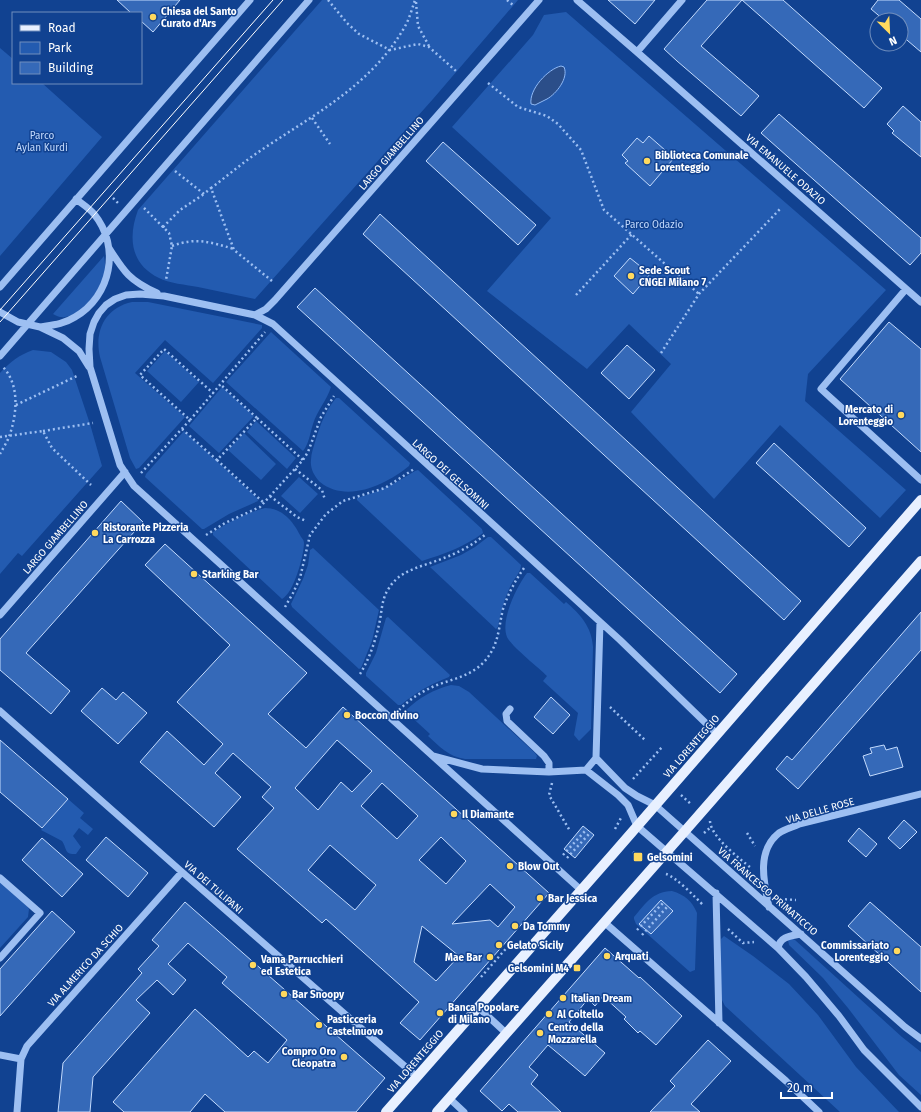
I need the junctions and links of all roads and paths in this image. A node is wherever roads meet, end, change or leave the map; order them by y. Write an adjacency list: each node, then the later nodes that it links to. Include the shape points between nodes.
1 (250, 0): 20 (street)
2 (309, 0): 25 (street)
3 (328, 0): 11 (path, via 359,34)
4 (415, 0): 10 (path, via 418,26); 11 (path, via 405,28)
5 (507, 0): 9 (path)
6 (539, 0): 38 (street, LARGO GIAMBELLINO, via 266,309)
7 (577, 0): 12 (street)
8 (682, 0): 12 (street)
9 (513, 5)
10 (429, 47): 11 (path, via 418,44); 13 (path)
11 (390, 50): 15 (path, via 358,83)
12 (637, 52): 32 (street, VIA EMANUELE ODAZIO)
13 (456, 71)
14 (488, 83): 24 (path, via 518,107 547,116 558,124 581,150 604,210)
15 (312, 118): 16 (path); 18 (path)
16 (330, 144)
17 (174, 169): 19 (path)
18 (211, 188): 19 (path); 28 (path)
19 (204, 194): 23 (path, via 180,210)
20 (76, 199): 25 (street, via 94,215); 31 (street)
21 (142, 206): 23 (path)
22 (780, 209): 33 (path)
23 (163, 227): 26 (path, via 169,232)
24 (632, 234): 33 (path); 34 (path)
25 (106, 235): 27 (street, LARGO DEI GELSOMINI); 39 (street)
26 (172, 246): 28 (path, via 186,241 210,242); 29 (path)
27 (109, 247): 35 (street, LARGO DEI GELSOMINI, via 132,279); 40 (street, LARGO DEI GELSOMINI, via 107,279 94,302 67,321)
28 (234, 250): 30 (path)
29 (166, 280)
30 (272, 281)
31 (0, 287)
32 (906, 289): 36 (street, VIA EMANUELE ODAZIO); 65 (street, via 821,389)
33 (699, 294): 42 (path)
34 (576, 295)
35 (164, 296): 38 (street, LARGO DEI GELSOMINI); 45 (street, LARGO DEI GELSOMINI, via 126,295 106,305 94,322 90,334)
36 (921, 302)
37 (0, 312): 39 (street)
38 (255, 315): 78 (street, LARGO DEI GELSOMINI, via 273,324)
39 (28, 325): 40 (street, LARGO DEI GELSOMINI); 43 (street)
40 (40, 327): 45 (street, LARGO DEI GELSOMINI, via 72,345)
41 (267, 329): 47 (path)
42 (661, 353)
43 (0, 356)
44 (2, 366): 50 (path, via 14,387)
45 (90, 367): 63 (street, LARGO DEI GELSOMINI, via 120,465)
46 (79, 375): 50 (path)
47 (220, 384): 48 (path); 51 (path)
48 (213, 393): 52 (path); 52 (path, via 164,349 140,375)
49 (334, 396): 60 (path, via 319,420)
50 (16, 405): 56 (path)
51 (257, 418): 59 (path); 60 (path)
52 (190, 420): 54 (path)
53 (93, 423): 55 (path)
54 (182, 428): 59 (path); 64 (path)
55 (43, 431): 56 (path); 66 (path, via 52,448)
56 (10, 435): 57 (path); 58 (path)
57 (0, 436)
58 (0, 454)
59 (217, 460): 70 (path)
60 (304, 460): 61 (path)
61 (295, 469): 67 (path); 68 (path, via 322,490)
62 (414, 469): 76 (path, via 385,488 343,501 323,518 310,534 300,578)
63 (125, 472): 77 (street, LARGO GIAMBELLINO); 87 (street, LARGO DEI GELSOMINI, via 134,486)
64 (141, 473)
65 (921, 480)
66 (92, 485)
67 (270, 496): 70 (path); 71 (path)
68 (325, 500)
69 (921, 500): 84 (main road, VIA LORENTEGGIO)
70 (264, 503): 73 (path)
71 (306, 521)
72 (487, 533): 79 (path, via 462,550 408,571 393,582 384,597 373,645)
73 (206, 535)
74 (921, 561): 96 (main road)
75 (524, 568): 82 (path, via 510,590 498,638 486,660 465,675 417,695)
76 (285, 607)
77 (0, 615)
78 (600, 622): 84 (street, LARGO DEI GELSOMINI); 88 (street)
79 (360, 674)
80 (609, 706): 85 (path)
81 (510, 709): 90 (street, via 506,714 507,721 544,756 549,763)
82 (399, 710)
83 (1, 714): 110 (street, VIA DEI TULIPANI)
84 (717, 734): 93 (main road, VIA LORENTEGGIO)
85 (646, 741)
86 (664, 746): 92 (path)
87 (431, 755): 90 (street, LARGO DEI GELSOMINI, via 482,768); 112 (street, LARGO DEI GELSOMINI)
88 (596, 758): 89 (street); 95 (street, via 625,788)
89 (586, 770): 90 (street, LARGO DEI GELSOMINI); 97 (street, via 628,805)
90 (549, 772)
91 (554, 778): 99 (path, via 549,795)
92 (630, 783)
93 (671, 787): 95 (main road, VIA LORENTEGGIO); 96 (path)
94 (921, 794): 118 (street, VIA DELLE ROSE, via 799,824 780,832 769,845 765,855 764,884)
95 (655, 805): 97 (main road, VIA LORENTEGGIO); 100 (street, VIA FRANCESCO PRIMATICCIO)
96 (701, 813): 100 (main road); 109 (path, via 710,818 711,827 723,843)
97 (637, 826): 103 (main road, VIA LORENTEGGIO); 105 (street)
98 (586, 830): 106 (path)
99 (570, 831)
100 (685, 832): 105 (main road); 118 (street, VIA FRANCESCO PRIMATICCIO)
101 (747, 833): 104 (path)
102 (589, 834): 107 (path)
103 (623, 842): 108 (path); 112 (main road, VIA LORENTEGGIO)
104 (756, 849)
105 (667, 852): 108 (main road); 113 (street)
106 (563, 855)
107 (567, 858)
108 (652, 868): 119 (main road)
109 (753, 870)
110 (182, 872): 132 (street, VIA ALMERICO DA SCHIO, via 35,1036); 133 (street, VIA DEI TULIPANI)
111 (0, 878): 125 (street, via 40,913)
112 (581, 890): 127 (main road, VIA LORENTEGGIO)
113 (716, 893): 124 (street); 128 (street)
114 (775, 894): 115 (path, via 780,900)
115 (796, 900)
116 (662, 903): 120 (path)
117 (667, 907): 122 (path)
118 (770, 907): 121 (street, VIA FRANCESCO PRIMATICCIO)
119 (604, 922): 128 (street); 129 (main road)
120 (637, 930)
121 (801, 934): 124 (street, via 783,938); 130 (street, VIA FRANCESCO PRIMATICCIO)
122 (642, 935)
123 (510, 944): 126 (path)
124 (778, 948): 135 (street, via 839,1016 864,1050)
125 (0, 958)
126 (481, 977)
127 (478, 1007): 129 (street); 133 (main road, VIA LORENTEGGIO)
128 (719, 1023): 140 (street)
129 (506, 1033): 134 (main road)
130 (921, 1039)
131 (0, 1055): 132 (street)
132 (21, 1059): 136 (street)
133 (417, 1077): 137 (main road, VIA LORENTEGGIO)
134 (449, 1098): 138 (main road); 139 (street)
135 (921, 1107)
136 (17, 1112)
137 (386, 1112)
138 (437, 1112)
139 (464, 1112)
140 (819, 1112)

